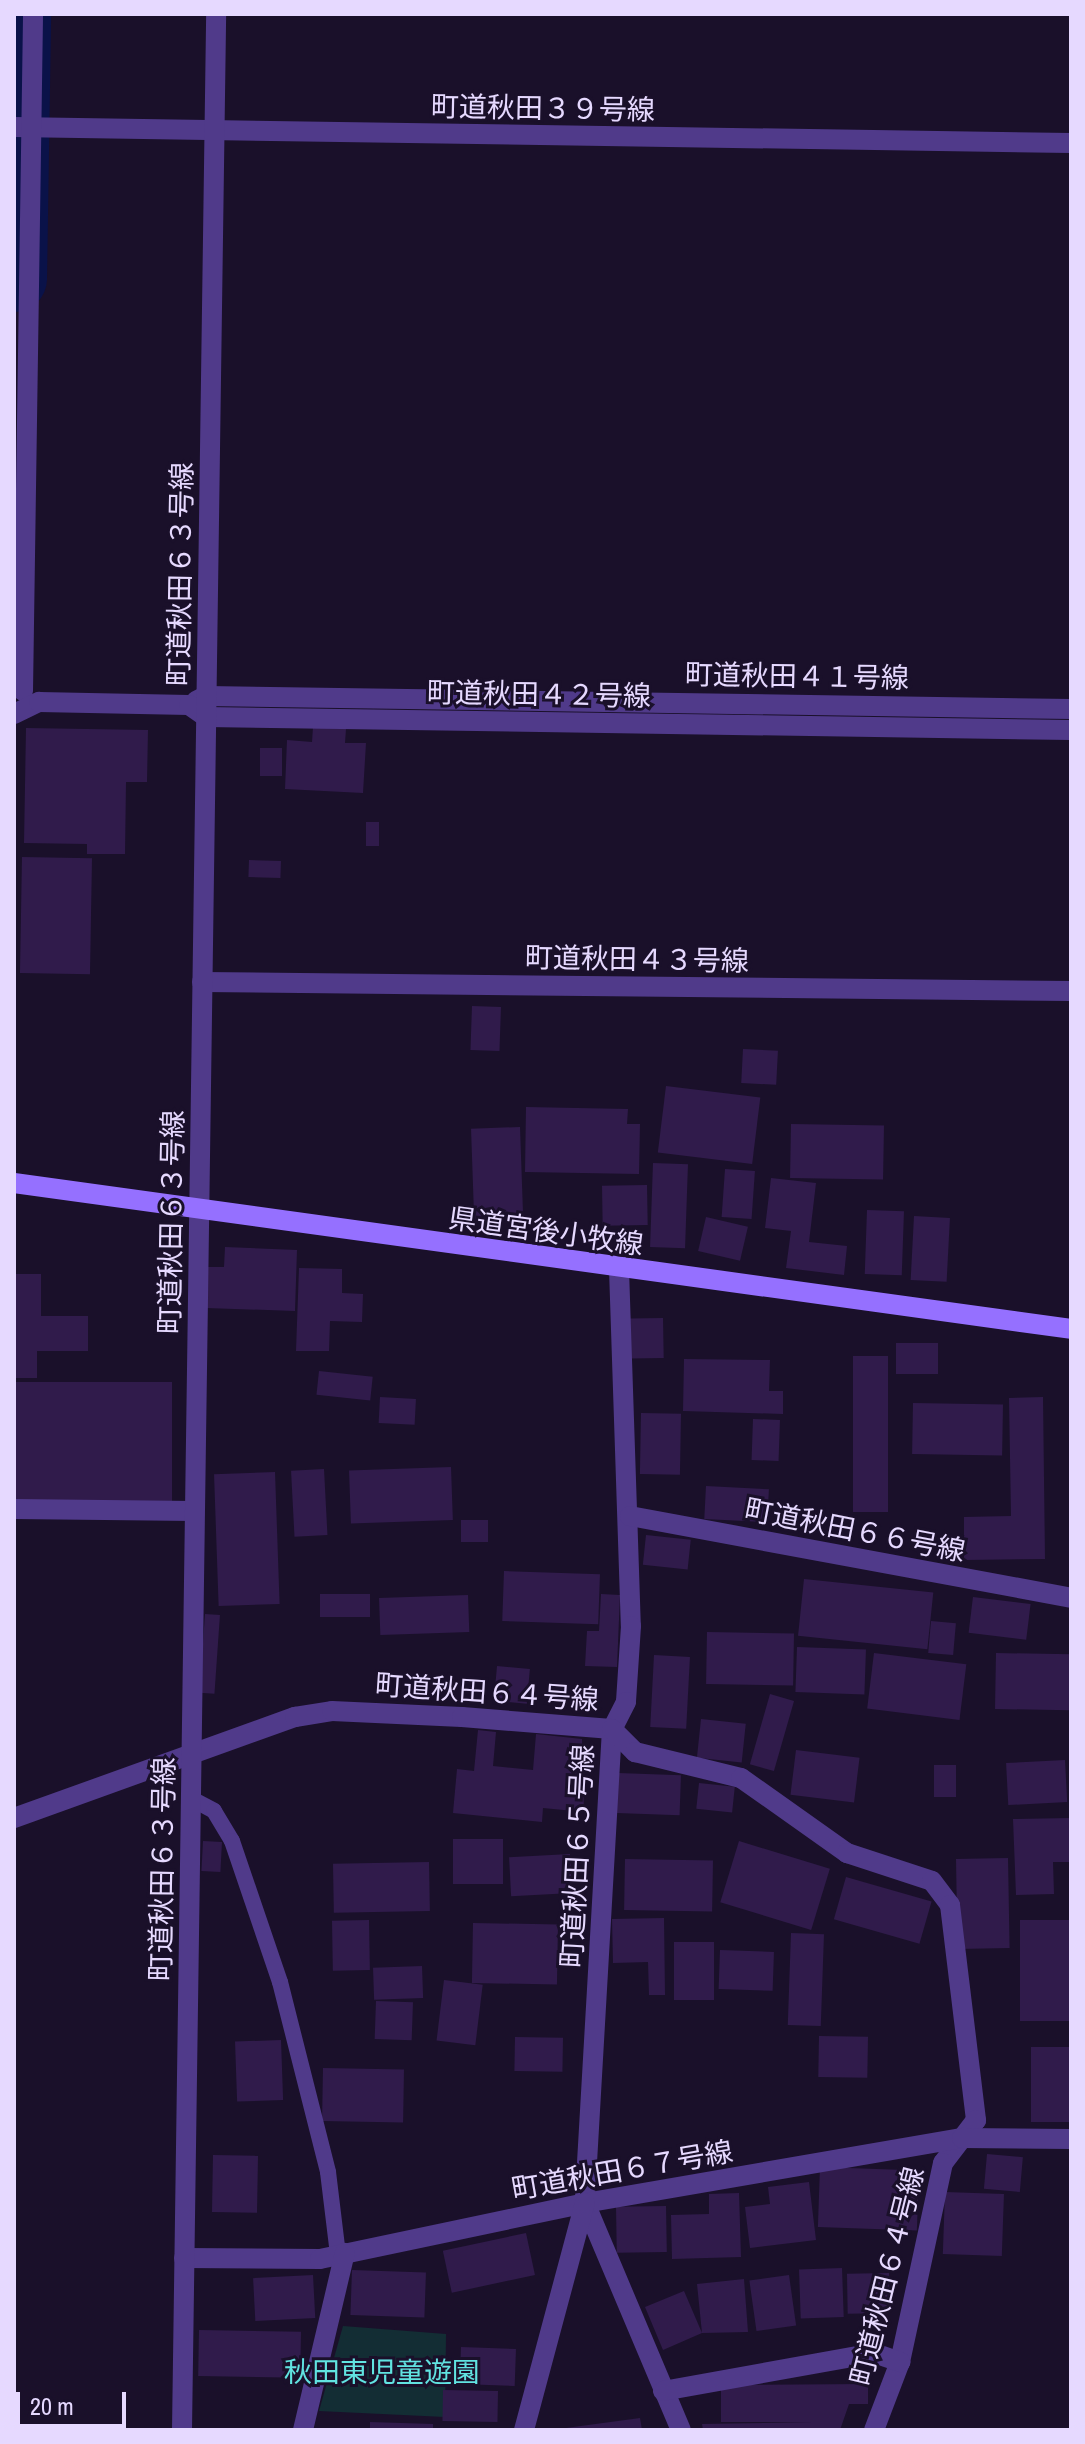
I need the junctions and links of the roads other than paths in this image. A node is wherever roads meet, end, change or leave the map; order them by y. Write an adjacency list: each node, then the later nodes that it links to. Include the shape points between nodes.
1 (33, 14): 3 (street)
2 (216, 14): 4 (street, 町道秋田６３号線)
3 (23, 127): 4 (street, 町道秋田３９号線); 6 (street)
4 (215, 131): 5 (street, 町道秋田３９号線); 7 (street, 町道秋田６３号線)
5 (1071, 143)
6 (25, 695): 7 (street, 町道秋田４２号線); 9 (street, 町道秋田４２号線)
7 (200, 706): 8 (street, 町道秋田４１号線); 10 (street, 町道秋田４２号線); 11 (street, 町道秋田６３号線)
8 (1071, 709)
9 (14, 714)
10 (1071, 730)
11 (202, 982): 12 (street, 町道秋田４３号線); 14 (street, 町道秋田６３号線)
12 (1071, 991)
13 (14, 1183): 14 (main road, 県道宮後小牧線)
14 (199, 1211): 15 (main road, 県道宮後小牧線); 18 (street, 町道秋田６３号線)
15 (619, 1269): 16 (main road, 県道宮後小牧線); 19 (street, 町道秋田６５号線)
16 (1071, 1329)
17 (14, 1509): 18 (street)
18 (194, 1511): 22 (street, 町道秋田６３号線)
19 (630, 1516): 20 (street, 町道秋田６６号線); 21 (street, 町道秋田６５号線, via 626,1702)
20 (1071, 1598)
21 (612, 1729): 22 (street, 町道秋田６４号線, via 332,1711); 25 (street, 町道秋田６４号線, via 635,1752 741,1778 847,1853 932,1881 950,1905 976,2120); 27 (street, 町道秋田６５号線)
22 (191, 1754): 23 (street, 町道秋田６３号線); 24 (street, 町道秋田６４号線)
23 (190, 1798): 28 (lane, via 214,1811 232,1841 280,1982 328,2172); 29 (street, 町道秋田６３号線)
24 (14, 1818)
25 (962, 2138): 26 (street, 町道秋田６７号線); 27 (street, 町道秋田６７号線); 30 (street, 町道秋田６４号線, via 943,2163)
26 (1071, 2139)
27 (585, 2203): 28 (street, 町道秋田６７号線); 31 (street, 町道秋田６５号線); 34 (street)
28 (342, 2254): 29 (street, 町道秋田６７号線); 33 (street)
29 (184, 2258): 32 (street, 町道秋田６３号線)
30 (900, 2362): 31 (street, via 874,2353); 36 (street, 町道秋田６４号線)
31 (663, 2391): 35 (street, 町道秋田６５号線)
32 (182, 2430)
33 (303, 2430)
34 (524, 2430)
35 (681, 2430)
36 (874, 2430)

